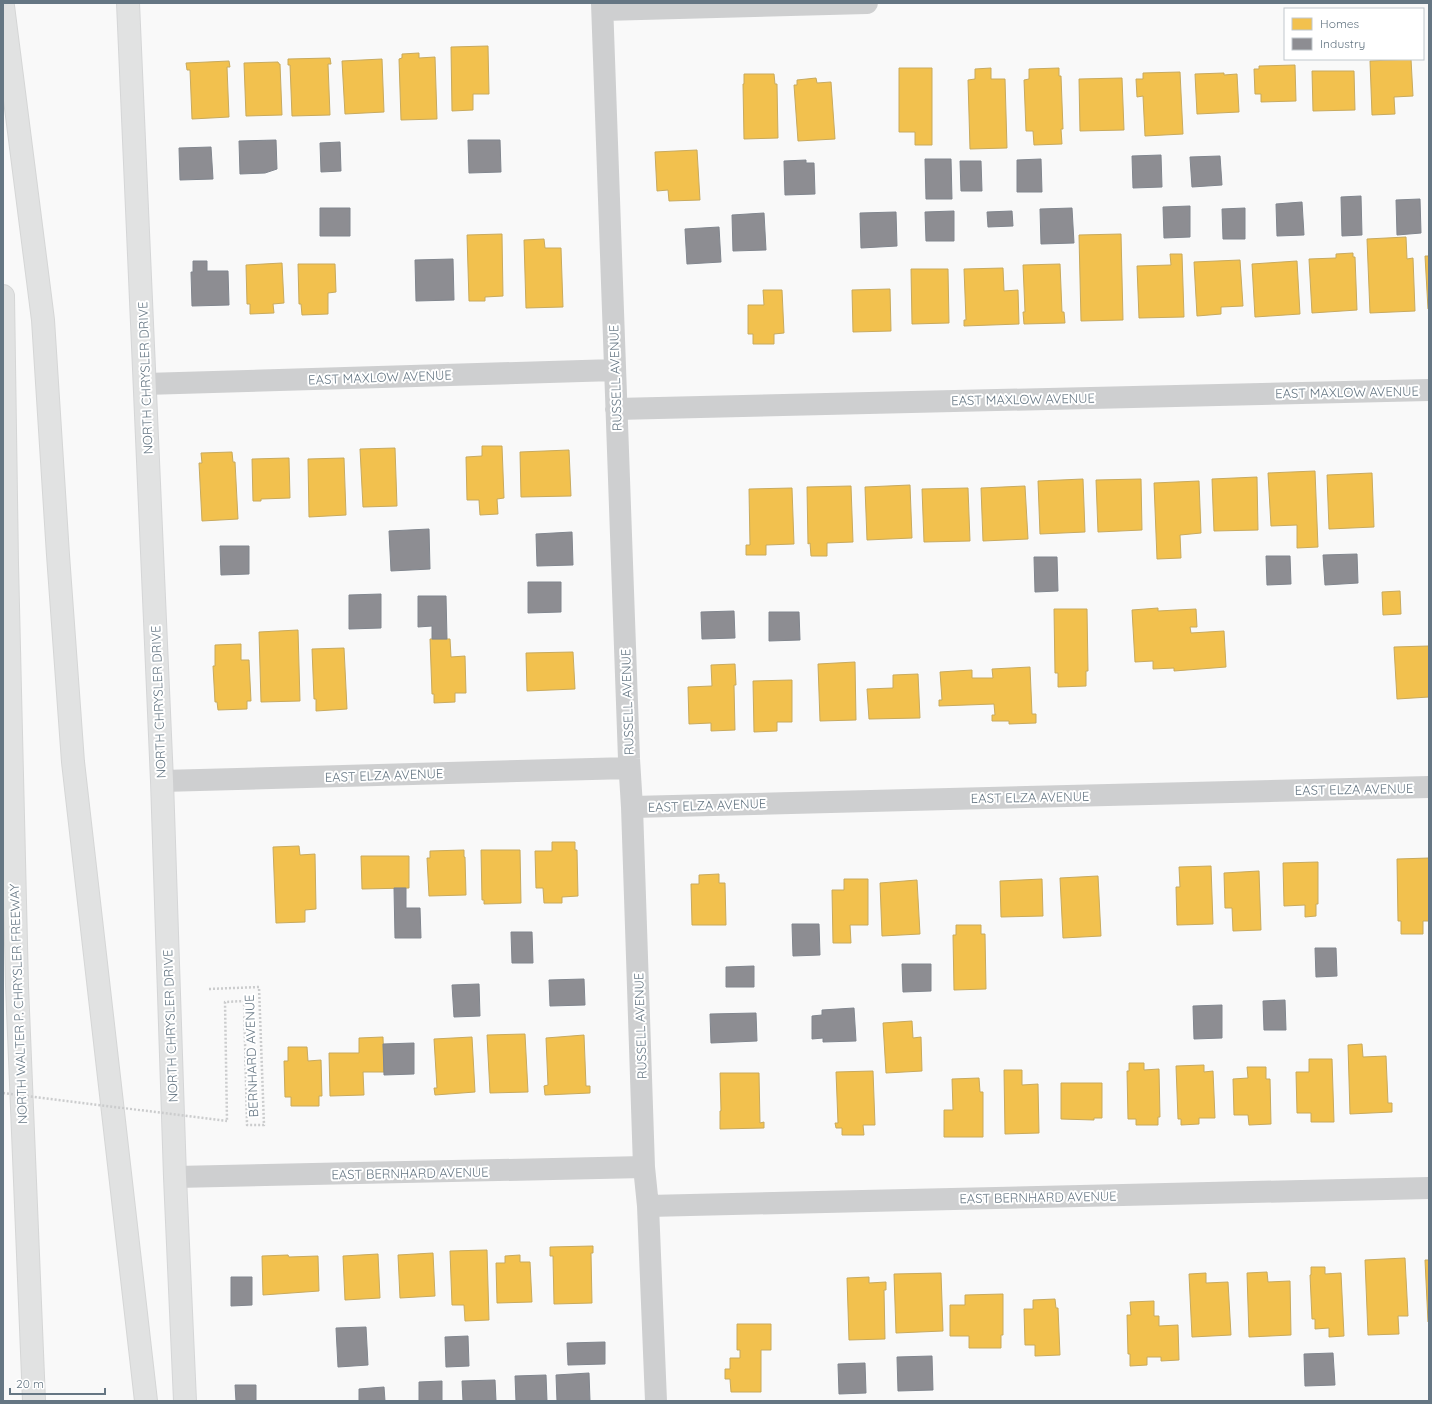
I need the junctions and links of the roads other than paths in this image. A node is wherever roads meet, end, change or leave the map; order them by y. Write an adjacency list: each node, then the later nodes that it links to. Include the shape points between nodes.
1 (128, 3): 7 (main road, NORTH CHRYSLER DRIVE)
2 (867, 3): 4 (street)
3 (3, 6): 19 (main road, via 43,320 73,762)
4 (603, 6): 6 (street, RUSSELL AVENUE)
5 (3, 296): 18 (main road, NORTH WALTER P. CHRYSLER FREEWAY, via 17,993)
6 (615, 370): 7 (street, EAST MAXLOW AVENUE); 9 (street, RUSSELL AVENUE)
7 (145, 384): 11 (main road, NORTH CHRYSLER DRIVE)
8 (1429, 390): 9 (street, EAST MAXLOW AVENUE)
9 (616, 409): 10 (street, RUSSELL AVENUE)
10 (629, 768): 11 (street, EAST ELZA AVENUE); 13 (street, RUSSELL AVENUE)
11 (162, 781): 15 (main road, NORTH CHRYSLER DRIVE)
12 (1429, 787): 13 (street, EAST ELZA AVENUE)
13 (632, 807): 14 (street, RUSSELL AVENUE)
14 (644, 1167): 15 (street, EAST BERNHARD AVENUE); 17 (street, RUSSELL AVENUE)
15 (175, 1177): 20 (main road, NORTH CHRYSLER DRIVE)
16 (1429, 1188): 17 (street, EAST BERNHARD AVENUE)
17 (648, 1206): 21 (street, RUSSELL AVENUE)
18 (34, 1401)
19 (146, 1401)
20 (185, 1401)
21 (656, 1401)

